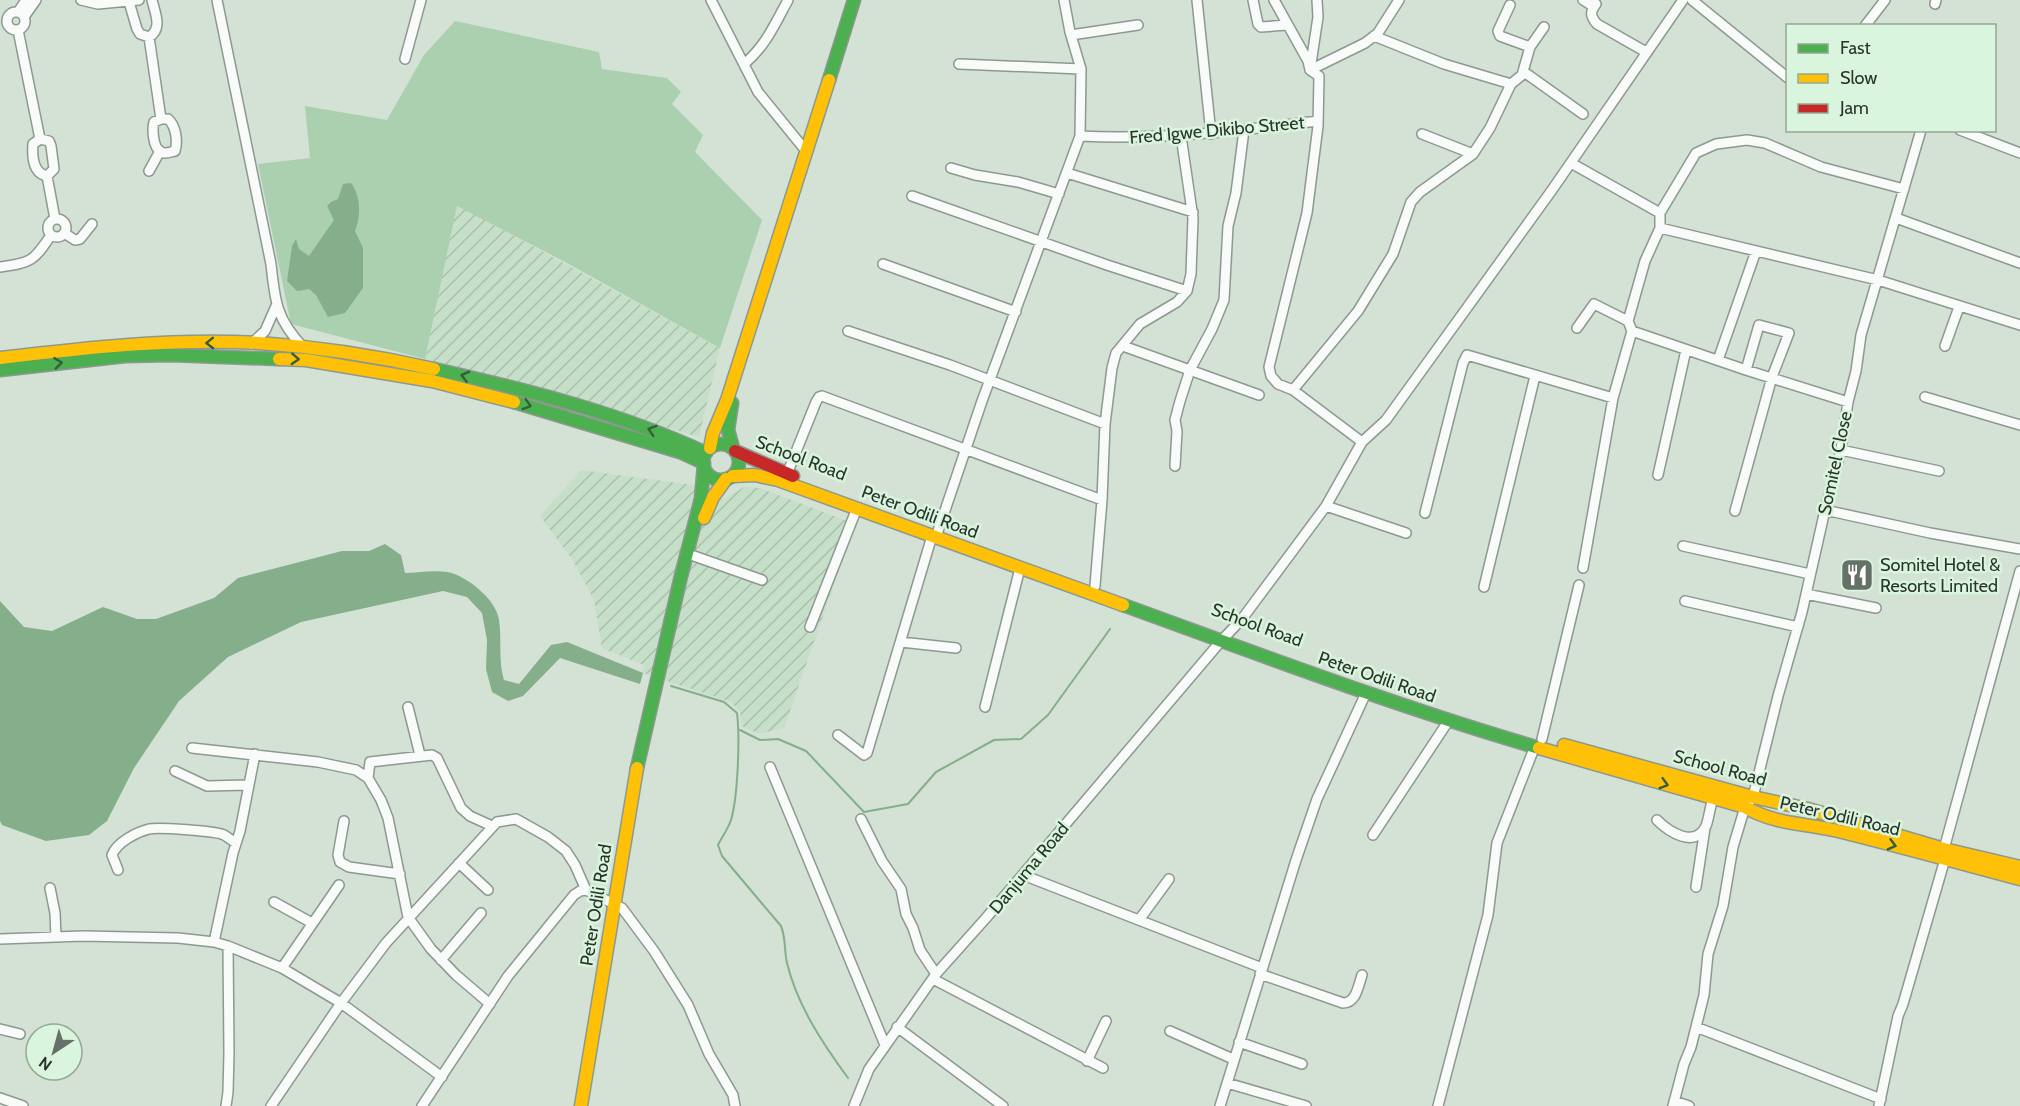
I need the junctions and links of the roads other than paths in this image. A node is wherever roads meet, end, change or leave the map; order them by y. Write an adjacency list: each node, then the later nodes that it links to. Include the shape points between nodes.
1 (26, 0): 24 (street)
2 (36, 0): 24 (street)
3 (81, 0): 21 (street, via 98,4)
4 (139, 0): 21 (street)
5 (152, 0): 32 (street, via 158,27)
6 (217, 0): 81 (street, via 271,264)
7 (421, 0): 35 (street)
8 (711, 0): 36 (street)
9 (788, 0): 36 (street, via 764,43)
10 (854, 0): 54 (main road)
11 (1064, 0): 30 (street)
12 (1197, 0): 49 (street)
13 (1253, 0): 27 (street, via 1261,27)
14 (1274, 0): 27 (street)
15 (1317, 0): 39 (street)
16 (1399, 0): 31 (street)
17 (1583, 0): 34 (street, via 1596,4 1591,18 1597,24)
18 (1683, 0): 34 (street, Danjuma Road)
19 (1692, 0): 41 (street)
20 (1885, 0): 25 (street)
21 (129, 2): 32 (street, via 136,30)
22 (1510, 5): 33 (street, via 1498,31 1500,36)
23 (0, 10): 24 (street)
24 (17, 15): 29 (street, via 25,25); 29 (street, via 7,22 10,28)
25 (1867, 24)
26 (1138, 25): 30 (street)
27 (1287, 25): 39 (street)
28 (1544, 27): 33 (street)
29 (18, 30): 53 (street)
30 (1071, 35): 38 (street)
31 (1374, 36): 39 (street); 42 (street)
32 (149, 37): 44 (street)
33 (1530, 47): 40 (street)
34 (1646, 52): 58 (street, Danjuma Road)
35 (405, 59)
36 (744, 64): 54 (street, via 758,92)
37 (959, 64): 38 (street)
38 (1081, 69): 51 (street)
39 (1310, 70): 45 (street, via 1319,76)
40 (1524, 72): 42 (street); 43 (street)
41 (1786, 76)
42 (1511, 84): 57 (street)
43 (1583, 114)
44 (161, 119): 55 (street, via 154,122 152,129); 55 (street, via 172,123 177,144 175,151)
45 (1318, 121): 46 (street, Fred Igwe Dikibo Street); 102 (street, via 1308,213 1269,367 1278,384)
46 (1244, 130): 49 (street, Fred Igwe Dikibo Street); 97 (street, via 1228,226 1224,300)
47 (1920, 132): 63 (street, Somitel Close)
48 (1965, 132): 56 (street)
49 (1211, 134): 52 (street, Fred Igwe Dikibo Street)
50 (1422, 134): 57 (street)
51 (1080, 136): 52 (street, Fred Igwe Dikibo Street); 61 (street)
52 (1181, 136): 66 (street)
53 (40, 138): 62 (street, via 32,148 36,169); 62 (street, via 51,146 54,169)
54 (806, 151): 103 (main road)
55 (160, 152): 60 (street)
56 (2020, 153)
57 (1473, 154): 102 (street, via 1411,202 1393,254 1358,311)
58 (1571, 163): 67 (street); 110 (street, Danjuma Road, via 1386,420)
59 (951, 168): 64 (street)
60 (149, 171)
61 (1067, 173): 64 (street); 66 (street)
62 (46, 176): 69 (street)
63 (1904, 189): 67 (street, via 1821,167 1765,143 1747,140 1716,144 1696,153); 68 (street, Somitel Close)
64 (1059, 194): 74 (street)
65 (912, 196): 74 (street)
66 (1193, 212): 80 (street)
67 (1660, 213): 71 (street)
68 (1896, 218): 76 (street); 79 (street, Somitel Close)
69 (55, 219): 72 (street, via 64,223); 73 (street, via 48,226)
70 (92, 224): 72 (street, via 80,239)
71 (1660, 228): 75 (street); 84 (street, via 1645,261)
72 (64, 233): 73 (street, via 58,237)
73 (51, 235): 78 (street, via 33,259)
74 (1042, 241): 80 (street); 83 (street)
75 (1756, 251): 79 (street); 95 (street)
76 (2020, 263)
77 (883, 264): 83 (street)
78 (0, 267)
79 (1878, 280): 82 (street); 107 (street, Somitel Close, via 1861,335)
80 (1187, 291): 90 (street, via 1177,302 1140,324)
81 (276, 306): 89 (street, via 265,331); 92 (street)
82 (1959, 307): 85 (street); 91 (street)
83 (1016, 312): 101 (street)
84 (1628, 321): 86 (street, via 1594,304); 88 (street)
85 (2020, 325)
86 (1577, 328)
87 (848, 331): 101 (street)
88 (1632, 331): 93 (street); 106 (street)
89 (251, 344): 92 (main road); 94 (main road, one-way to 94, via 123,345)
90 (1123, 346): 97 (street); 108 (street, via 1116,353 1112,368)
91 (1945, 346)
92 (303, 347): 114 (main road, one-way to 92, via 661,432 598,411 402,363)
93 (1686, 350): 95 (street); 118 (street)
94 (0, 358)
95 (1718, 360): 98 (street)
96 (0, 370): 114 (main road, one-way to 114, via 171,354 306,360 432,381)
97 (1190, 370): 104 (street); 115 (street, via 1175,420)
98 (1746, 370): 100 (street); 100 (street, via 1759,326 1789,333)
99 (1535, 376): 106 (street); 125 (street, via 1467,355); 138 (street)
100 (1773, 377): 107 (street); 124 (street)
101 (990, 381): 108 (street); 112 (street)
102 (1293, 390): 110 (street)
103 (729, 393): 111 (main road, via 732,402 728,430); 114 (main road, Peter Odili Road, via 728,405 713,429)
104 (1259, 395)
105 (1925, 397): 109 (street)
106 (1613, 398): 132 (street)
107 (1848, 402): 113 (street, Somitel Close)
108 (1105, 424): 120 (street)
109 (2020, 425)
110 (1362, 442): 121 (street, Danjuma Road)
111 (734, 450): 114 (main road, via 722,444); 117 (main road, School Road); 119 (main road, via 739,465)
112 (966, 450): 117 (street, via 822,396 816,402); 120 (street); 127 (street)
113 (1841, 450): 116 (street); 123 (street, Somitel Close)
114 (706, 457): 119 (main road, via 709,475); 184 (main road, Peter Odili Road, via 701,499 637,766)
115 (1176, 466)
116 (1939, 471)
117 (787, 474): 127 (main road, School Road)
118 (1658, 475)
119 (730, 477): 122 (main road, Peter Odili Road, via 765,476); 130 (main road, Peter Odili Road, via 709,505)
120 (1102, 500): 137 (street)
121 (1326, 506): 126 (street); 144 (street, Danjuma Road, via 1242,620)
122 (856, 508): 127 (main road, Peter Odili Road); 142 (street)
123 (1825, 510): 129 (street); 134 (street, Somitel Close)
124 (1735, 511)
125 (1425, 513)
126 (1406, 533)
127 (936, 534): 131 (main road, Peter Odili Road); 137 (main road, School Road); 145 (street)
128 (1683, 546): 134 (street)
129 (2020, 549)
130 (694, 556): 135 (street); 184 (main road, Peter Odili Road)
131 (1020, 568): 144 (main road, Peter Odili Road); 149 (street)
132 (1583, 568)
133 (2020, 571): 170 (street)
134 (1810, 574): 139 (street, Somitel Close)
135 (762, 580)
136 (1579, 585): 152 (street)
137 (1095, 586): 144 (main road, School Road)
138 (1484, 587)
139 (1806, 594): 141 (street); 143 (street, Somitel Close)
140 (1685, 601): 143 (street)
141 (1876, 608)
142 (810, 627)
143 (1798, 627): 160 (street, Somitel Close)
144 (1225, 637): 147 (main road, Peter Odili Road); 152 (main road, School Road); 175 (street, Danjuma Road)
145 (901, 642): 146 (street); 151 (street, via 866,755)
146 (956, 648)
147 (1366, 693): 150 (main road, Peter Odili Road); 195 (street, via 1317,799)
148 (408, 707): 155 (street)
149 (985, 707)
150 (1449, 720): 152 (main road, Peter Odili Road); 168 (street)
151 (838, 735)
152 (1538, 743): 160 (main road, School Road); 161 (main road, Peter Odili Road, one-way to 161); 228 (street, via 1497,843 1488,915)
153 (192, 748): 154 (street)
154 (255, 754): 158 (street, via 356,770); 159 (street)
155 (420, 755): 158 (street, via 370,762); 166 (street, via 437,758 461,808)
156 (770, 767): 207 (street)
157 (175, 771): 159 (street, via 207,786)
158 (368, 778): 174 (street, via 388,818)
159 (248, 785): 169 (street)
160 (1753, 796): 162 (street); 170 (main road, School Road, via 1808,809)
161 (1713, 798): 162 (main road, Peter Odili Road); 167 (street)
162 (1745, 807): 170 (main road, Peter Odili Road, one-way to 170, via 1786,823); 202 (street, via 1708,954)
163 (861, 819): 197 (street, via 901,889 906,914)
164 (344, 820): 174 (street, via 340,862 349,867)
165 (1657, 820): 167 (street, via 1678,836 1690,838)
166 (492, 826): 171 (street); 182 (street, via 516,819 548,837 566,852)
167 (1705, 828): 179 (street)
168 (1373, 835)
169 (236, 843): 173 (street, via 213,832 150,828 114,849); 191 (street)
170 (1945, 854): 172 (main road, School Road); 177 (main road, Peter Odili Road); 215 (street, via 1898,1016)
171 (459, 863): 181 (street); 186 (street)
172 (2020, 867)
173 (117, 870)
174 (400, 874): 186 (street)
175 (1023, 875): 187 (street); 197 (street, Danjuma Road)
176 (1169, 879): 187 (street)
177 (2020, 879)
178 (339, 885): 188 (street)
179 (1696, 887)
180 (50, 888): 189 (street)
181 (488, 890)
182 (586, 890): 184 (street); 199 (street, via 574,895)
183 (274, 902): 188 (street)
184 (618, 905): 221 (main road, Peter Odili Road); 222 (main road, Peter Odili Road); 223 (street, via 654,951 688,1005)
185 (481, 913): 193 (street)
186 (408, 917): 193 (street); 198 (street)
187 (1139, 920): 195 (street)
188 (312, 923): 194 (street)
189 (56, 937): 190 (street); 191 (street)
190 (0, 939)
191 (214, 942): 192 (street)
192 (228, 946): 194 (street); 218 (street)
193 (441, 960): 199 (street)
194 (282, 968): 198 (street)
195 (1261, 971): 196 (street, via 1343,1003 1353,1000); 206 (street)
196 (1362, 975)
197 (934, 977): 201 (street, Danjuma Road); 209 (street)
198 (341, 1003): 212 (street); 219 (street)
199 (490, 1004): 212 (street)
200 (1106, 1021): 209 (street)
201 (897, 1028): 207 (street, Danjuma Road); 225 (street)
202 (1696, 1028): 215 (street); 216 (street)
203 (0, 1029): 205 (street)
204 (1170, 1031): 208 (street)
205 (20, 1034)
206 (1239, 1042): 208 (street); 210 (street)
207 (885, 1045): 224 (street, Danjuma Road)
208 (1233, 1059): 213 (street)
209 (1087, 1060): 211 (street)
210 (1302, 1064)
211 (1103, 1068)
212 (442, 1077): 220 (street)
213 (1227, 1083): 226 (street); 227 (street)
214 (0, 1098): 217 (street)
215 (1880, 1103)
216 (1674, 1104): 229 (street)
217 (23, 1106)
218 (225, 1106)
219 (271, 1106)
220 (422, 1106)
221 (581, 1106)
222 (591, 1106)
223 (735, 1106)
224 (854, 1106)
225 (1003, 1106)
226 (1220, 1106)
227 (1306, 1106)
228 (1438, 1106)
229 (1689, 1106)

